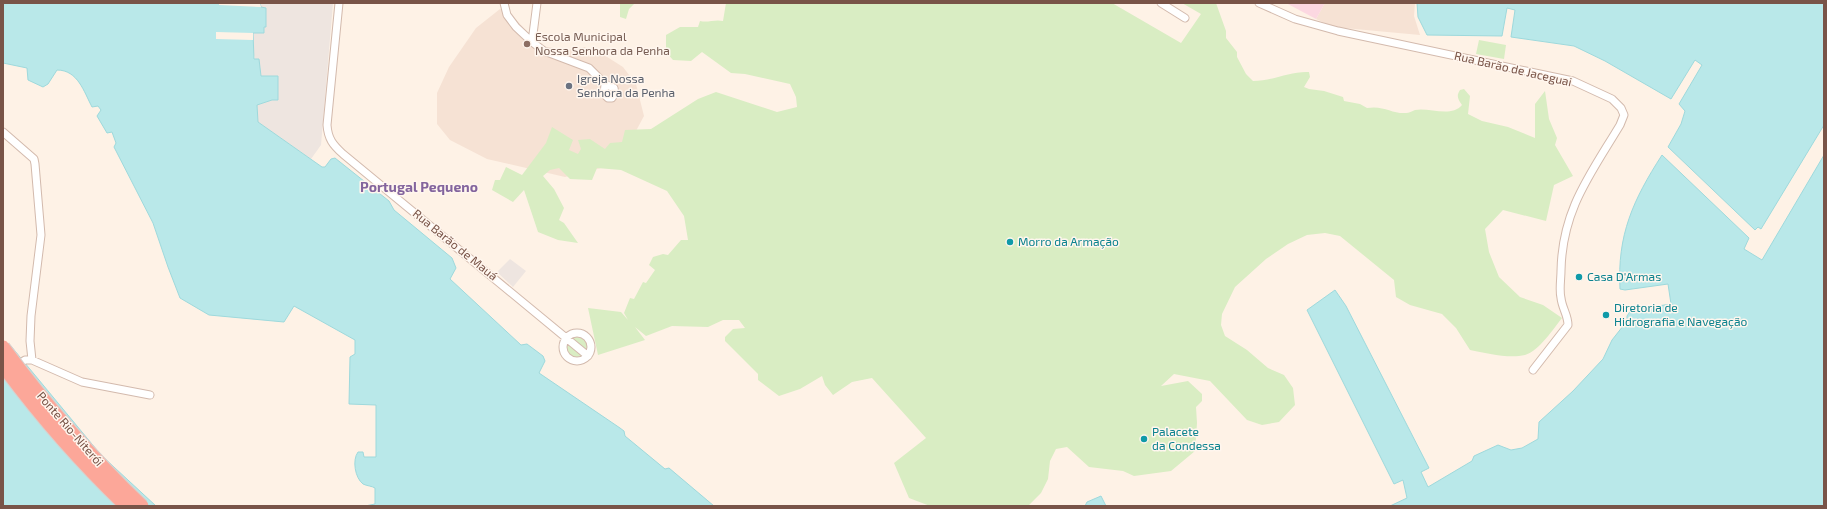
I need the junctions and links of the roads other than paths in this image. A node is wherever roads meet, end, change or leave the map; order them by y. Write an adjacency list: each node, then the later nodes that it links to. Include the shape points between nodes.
1 (339, 3): 10 (street, Rua Barão de Mauá, via 327,125 329,138 343,154)
2 (504, 3): 7 (street, via 507,15)
3 (537, 3): 7 (street)
4 (1161, 3): 6 (street)
5 (1259, 3): 15 (street, Rua Barão de Jaceguai, via 1295,19 1338,32 1573,81 1612,99 1621,108 1624,115 1620,125 1580,190 1561,247 1561,298 1568,325)
6 (1185, 18)
7 (532, 42): 8 (street, via 544,50 589,68)
8 (603, 82)
9 (3, 132): 13 (street, via 34,159 35,164 41,235 31,316)
10 (565, 338): 12 (street, Rua Barão de Mauá); 12 (street, via 563,352 570,360 579,361); 12 (street, via 577,332 586,336 591,343)
11 (3, 347): 19 (highway, Ponte Rio-Niterói, bridge, via 76,438)
12 (588, 356)
13 (29, 360): 16 (street, bridge); 17 (street, via 82,382)
14 (3, 366): 18 (highway, Ponte Rio-Niterói, bridge, via 67,445)
15 (1534, 370)
16 (3, 374)
17 (150, 395)
18 (126, 506)
19 (142, 506)

